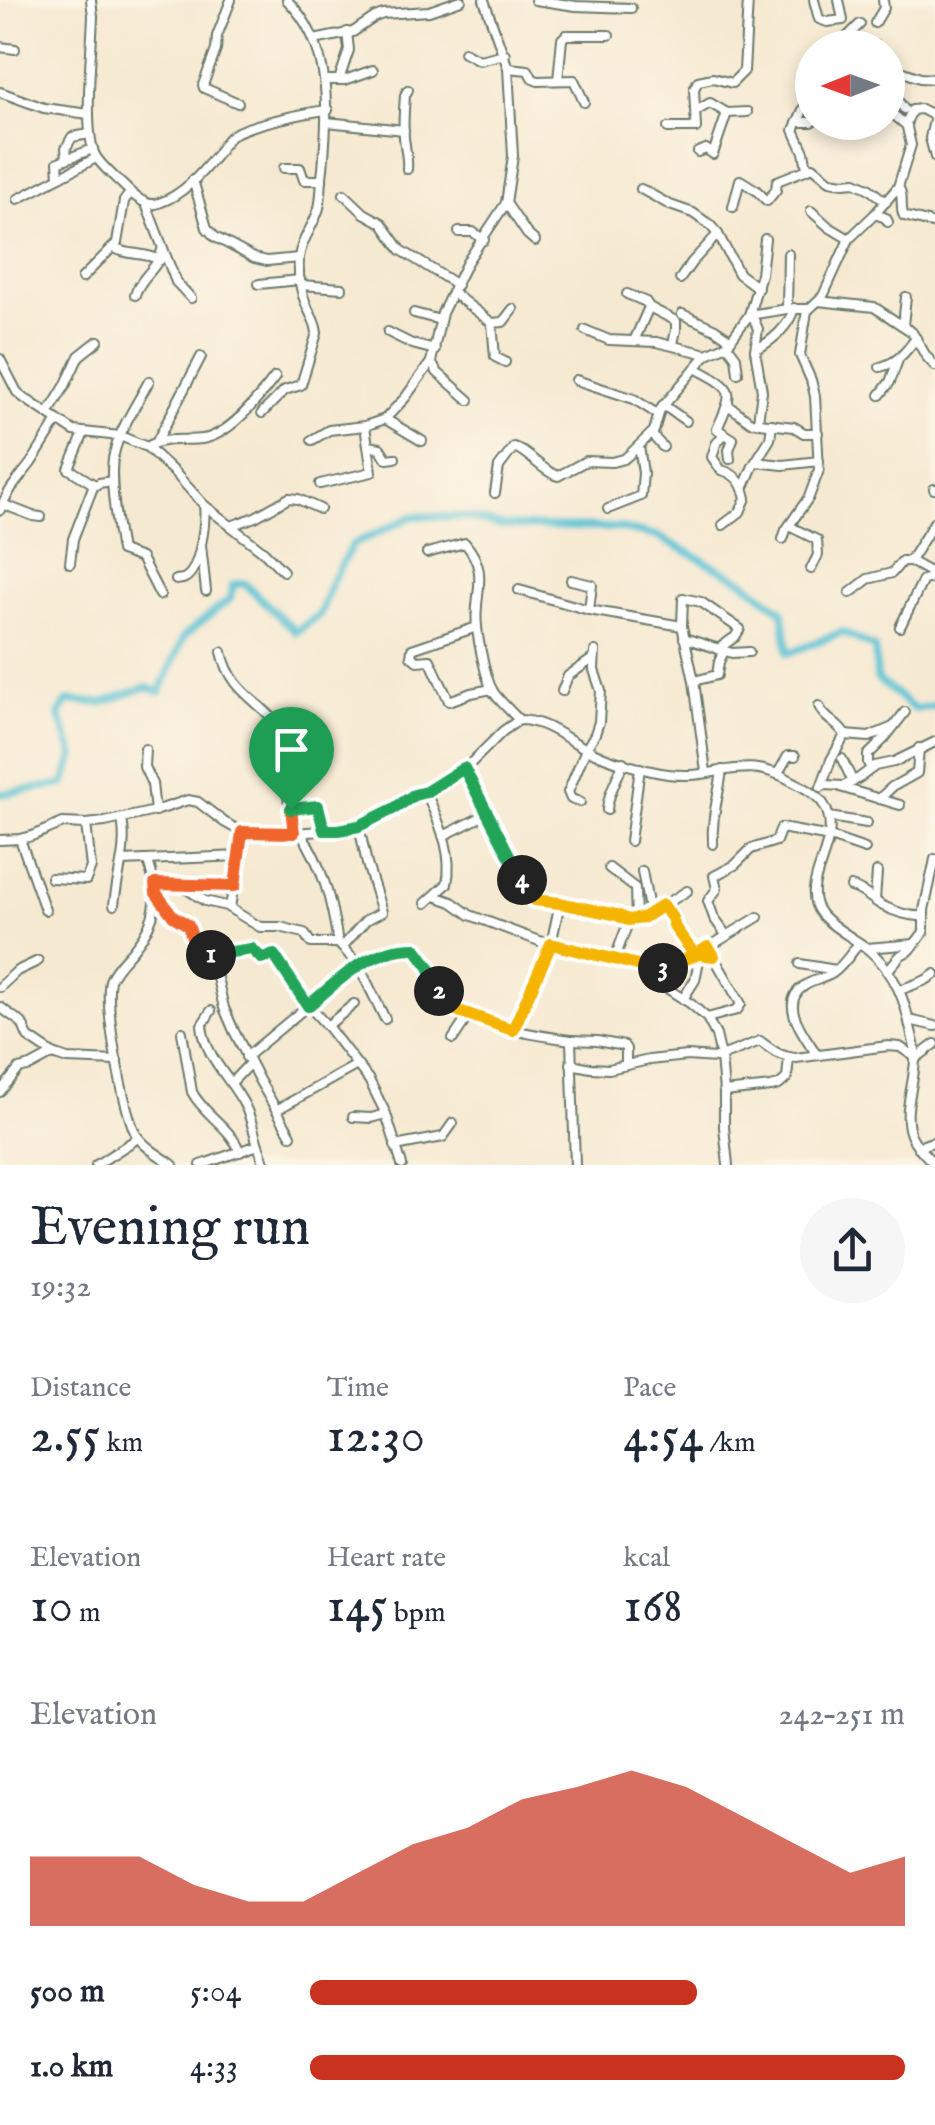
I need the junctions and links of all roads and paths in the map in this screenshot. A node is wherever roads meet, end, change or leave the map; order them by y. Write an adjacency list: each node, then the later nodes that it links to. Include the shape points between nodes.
1 (92, 0): 39 (street)
2 (231, 0): 32 (street, via 202,85)
3 (287, 0): 17 (street)
4 (461, 0): 15 (street, via 375,17)
5 (484, 0): 21 (street)
6 (535, 0): 11 (street)
7 (748, 0): 36 (street, via 744,71 732,83 698,81)
8 (814, 0): 9 (street, via 819,19 827,22 843,20)
9 (840, 0)
10 (883, 0): 12 (street)
11 (631, 8)
12 (874, 23)
13 (860, 24): 14 (street)
14 (854, 30)
15 (347, 32): 17 (street); 27 (street)
16 (609, 35): 28 (street, via 562,39)
17 (314, 40): 26 (street)
18 (0, 47): 19 (street)
19 (15, 48)
20 (464, 52): 21 (street, via 479,60)
21 (504, 54): 22 (street)
22 (508, 68): 28 (street, via 528,70 535,80); 62 (street, via 513,156)
23 (374, 70): 27 (street)
24 (905, 72): 25 (street)
25 (935, 79)
26 (325, 80): 27 (street); 34 (street)
27 (340, 80)
28 (558, 80): 31 (street, via 574,80)
29 (408, 90): 43 (street)
30 (0, 92): 39 (street)
31 (584, 102)
32 (238, 103)
33 (905, 107): 35 (street)
34 (328, 110): 40 (street); 54 (street, via 233,134)
35 (908, 110): 41 (street); 49 (street, via 935,116)
36 (696, 111): 38 (street, via 710,103); 42 (street, via 694,129)
37 (747, 112): 38 (street)
38 (727, 113): 46 (street, via 713,154)
39 (89, 114): 44 (street)
40 (327, 122): 43 (street); 55 (street)
41 (907, 126): 56 (street, via 912,145)
42 (668, 128)
43 (404, 130): 52 (street)
44 (90, 134): 47 (street); 48 (street, via 72,137)
45 (798, 140): 51 (street)
46 (698, 152)
47 (95, 154): 48 (street); 53 (street); 58 (street)
48 (66, 158): 53 (street, via 58,163)
49 (935, 158)
50 (284, 168): 55 (street, via 300,168 304,180)
51 (807, 168): 61 (street, via 830,181 861,184); 64 (street, via 777,181 767,201 740,180)
52 (407, 169)
53 (59, 176): 60 (street)
54 (193, 180): 63 (street, via 163,201); 78 (street, via 209,233 254,258)
55 (322, 180): 78 (street, via 319,208)
56 (898, 187): 61 (street); 68 (street, via 904,216)
57 (641, 189): 70 (street, via 693,213)
58 (130, 193): 63 (street); 76 (street)
59 (344, 194): 86 (street, via 382,223 401,250)
60 (18, 199)
61 (886, 202): 66 (street)
62 (506, 203): 73 (street); 74 (street)
63 (146, 204): 75 (street)
64 (733, 207)
65 (811, 211): 72 (street)
66 (875, 214): 67 (street); 72 (street)
67 (888, 222)
68 (935, 224)
69 (458, 232): 73 (street)
70 (718, 234): 81 (street); 85 (street, via 739,274)
71 (765, 239): 85 (street)
72 (849, 239): 91 (street)
73 (484, 240): 86 (street)
74 (535, 241)
75 (163, 245): 79 (street); 90 (street, via 176,282)
76 (114, 248): 79 (street); 80 (street)
77 (788, 254): 94 (street)
78 (299, 258): 82 (street)
79 (160, 260): 88 (street)
80 (82, 278)
81 (680, 278)
82 (300, 282): 83 (street); 84 (street); 130 (street, via 317,326 305,378)
83 (259, 284)
84 (342, 288)
85 (758, 288): 98 (street)
86 (455, 289): 99 (street); 100 (street)
87 (628, 294): 92 (street)
88 (135, 295)
89 (906, 297): 101 (street)
90 (190, 298)
91 (818, 301): 95 (street); 101 (street, via 874,307)
92 (649, 306): 106 (street); 108 (street, via 676,321)
93 (514, 309): 100 (street)
94 (791, 309): 95 (street); 98 (street); 110 (street, via 787,324)
95 (808, 310): 142 (street, via 800,356 813,386)
96 (414, 313): 99 (street)
97 (682, 314): 107 (street)
98 (751, 315): 107 (street); 110 (street, via 758,329)
99 (440, 320): 109 (street)
100 (492, 324): 117 (street, via 495,357)
101 (903, 325): 104 (street)
102 (585, 330): 106 (street)
103 (388, 332): 109 (street)
104 (916, 338): 113 (street); 114 (street)
105 (98, 341): 131 (street, via 79,356)
106 (634, 342): 108 (street)
107 (729, 342): 111 (street); 121 (street)
108 (673, 344): 111 (street)
109 (435, 350): 116 (street)
110 (755, 350): 135 (street, via 762,391)
111 (706, 354): 120 (street)
112 (201, 357): 145 (street)
113 (931, 357): 119 (street)
114 (898, 358): 118 (street); 126 (street)
115 (0, 360): 122 (street)
116 (431, 362): 127 (street); 133 (street)
117 (505, 362)
118 (880, 366)
119 (935, 366)
120 (695, 368): 128 (street, via 723,383); 129 (street)
121 (738, 374)
122 (3, 376): 131 (street)
123 (275, 377): 145 (street, via 217,436)
124 (576, 380): 132 (street)
125 (149, 381): 143 (street)
126 (880, 396)
127 (469, 400)
128 (728, 405): 135 (street); 141 (street, via 717,426)
129 (664, 406): 132 (street); 134 (street)
130 (262, 413)
131 (48, 414): 136 (street)
132 (657, 414): 140 (street)
133 (385, 419): 138 (street); 146 (street)
134 (686, 421)
135 (758, 421): 137 (street)
136 (57, 422): 139 (street); 161 (street)
137 (772, 424): 142 (street); 153 (street)
138 (365, 426): 144 (street, via 330,430); 147 (street)
139 (84, 433): 143 (street); 157 (street, via 69,469)
140 (650, 434): 148 (street); 150 (street)
141 (724, 434): 152 (street, via 733,439); 158 (street, via 712,457)
142 (818, 434): 154 (street)
143 (120, 436): 149 (street); 155 (street)
144 (312, 440)
145 (157, 441): 149 (street)
146 (422, 442)
147 (369, 446): 151 (street); 156 (street, via 372,472)
148 (639, 446): 159 (street, via 618,461 586,462 558,476 514,447 499,467); 163 (street, via 641,496)
149 (147, 447): 160 (street)
150 (663, 447)
151 (394, 458)
152 (730, 459)
153 (756, 462): 154 (street); 158 (street)
154 (820, 462): 168 (street, via 810,497)
155 (112, 481): 157 (street); 182 (street, via 121,551 140,558)
156 (320, 484)
157 (95, 485): 173 (street)
158 (743, 489): 166 (street, via 744,506)
159 (495, 493)
160 (204, 505): 167 (street); 170 (street)
161 (1, 507): 164 (street)
162 (320, 509): 167 (street, via 289,498)
163 (608, 509)
164 (41, 517)
165 (935, 521): 172 (street)
166 (723, 525)
167 (231, 526): 175 (street)
168 (789, 526): 169 (street); 174 (street, via 817,540)
169 (782, 539)
170 (201, 545): 177 (street, via 193,569); 180 (street)
171 (428, 554): 184 (street, via 467,544 480,573)
172 (910, 561): 176 (street); 181 (street, via 868,578)
173 (70, 564)
174 (811, 568)
175 (283, 571)
176 (935, 576): 186 (street, via 923,580)
177 (176, 580)
178 (571, 580): 183 (street, via 592,585)
179 (520, 590): 183 (street)
180 (206, 591)
181 (850, 594)
182 (160, 595)
183 (589, 610): 185 (street)
184 (476, 626): 192 (street); 192 (street, via 412,649 411,656 430,660 448,702)
185 (682, 626): 187 (street); 188 (street, via 683,598 706,606 740,629)
186 (900, 628)
187 (684, 638): 188 (street); 191 (street)
188 (721, 650): 190 (street); 191 (street, via 717,675)
189 (222, 652): 223 (street, via 235,682 285,736)
190 (750, 652)
191 (694, 681): 214 (street)
192 (492, 690): 196 (street)
193 (562, 690): 200 (street, via 568,676 594,655 599,722)
194 (818, 706): 198 (street)
195 (905, 712): 197 (street)
196 (519, 720): 200 (street); 208 (street)
197 (892, 727): 198 (street, via 869,736); 211 (street, via 868,755)
198 (845, 734): 206 (street)
199 (935, 747): 201 (street)
200 (586, 748): 207 (street); 221 (street, via 568,792)
201 (918, 748): 211 (street); 220 (street, via 917,773)
202 (146, 749): 225 (street)
203 (849, 750): 205 (street)
204 (795, 756): 213 (street)
205 (842, 759): 206 (street); 215 (street)
206 (831, 760): 216 (street)
207 (623, 762): 209 (street); 224 (street)
208 (464, 768): 218 (street); 226 (street)
209 (640, 768): 214 (street); 239 (street)
210 (792, 768): 213 (street)
211 (872, 769): 215 (street)
212 (722, 770): 213 (street); 214 (street); 240 (street)
213 (779, 771): 219 (street)
214 (706, 772)
215 (853, 782): 217 (street)
216 (824, 785): 217 (street); 219 (street)
217 (840, 787): 220 (street)
218 (426, 792): 231 (street); 235 (street)
219 (814, 794): 227 (street)
220 (880, 800): 222 (street)
221 (580, 802)
222 (900, 805)
223 (291, 809): 232 (street, via 318,806); 234 (street)
224 (608, 810)
225 (155, 811): 228 (street); 233 (street, via 194,801)
226 (487, 814): 235 (street); 258 (street, via 530,898)
227 (829, 817): 229 (street); 236 (street)
228 (122, 819): 230 (street); 245 (street)
229 (867, 823)
230 (86, 824): 237 (street, via 63,822); 249 (street, via 86,880)
231 (359, 826): 232 (street); 270 (street, via 382,912)
232 (324, 830): 234 (street)
233 (242, 832): 234 (street); 242 (street)
234 (297, 833): 270 (street, via 316,857)
235 (443, 836): 255 (street, via 449,876)
236 (830, 837): 241 (street); 269 (street, via 781,828 776,841 751,849 716,874 717,889 708,901); 273 (street, via 815,881 815,904)
237 (20, 839): 238 (street); 262 (street)
238 (0, 840)
239 (630, 841)
240 (713, 844)
241 (865, 848)
242 (240, 856): 244 (street); 251 (street)
243 (935, 858): 264 (street)
244 (148, 861): 245 (street); 253 (street)
245 (122, 862): 259 (street)
246 (609, 868): 266 (street, via 634,888)
247 (642, 871): 263 (street)
248 (876, 872): 256 (street)
249 (51, 878)
250 (179, 884): 251 (street); 253 (street); 261 (street)
251 (235, 886): 261 (street)
252 (851, 887): 256 (street)
253 (156, 888): 277 (street); 310 (street, via 151,921 109,983)
254 (687, 891): 260 (street)
255 (435, 896): 257 (street); 271 (street)
256 (875, 900): 264 (street)
257 (426, 903)
258 (560, 903): 266 (street); 271 (street)
259 (114, 904)
260 (663, 905): 263 (street); 275 (street, via 675,928)
261 (230, 908): 270 (street, via 264,928 304,933 311,943)
262 (45, 910)
263 (650, 914): 266 (street)
264 (924, 916): 268 (street)
265 (758, 918): 269 (street)
266 (632, 919): 278 (street)
267 (935, 924): 268 (street)
268 (924, 928): 272 (street)
269 (726, 935): 275 (street)
270 (341, 944): 280 (street)
271 (551, 944): 278 (street); 299 (street)
272 (915, 944): 274 (street); 276 (street)
273 (863, 946): 274 (street); 282 (street); 283 (street)
274 (889, 947): 276 (street)
275 (701, 952): 285 (street, via 666,965); 288 (street); 294 (street, via 714,956 741,1004)
276 (901, 955): 283 (street)
277 (212, 956): 290 (street, via 252,949 261,958 274,955); 309 (street, via 224,1008)
278 (615, 958): 285 (street)
279 (38, 961): 286 (street)
280 (358, 964): 290 (street); 293 (street, via 415,948 443,996); 295 (street)
281 (800, 964): 282 (street)
282 (836, 970): 305 (street, via 799,988 792,1009)
283 (887, 971): 287 (street)
284 (935, 974): 287 (street)
285 (656, 978): 288 (street)
286 (0, 988)
287 (900, 990): 296 (street)
288 (683, 999): 294 (street)
289 (354, 1004): 297 (street)
290 (308, 1006): 297 (street); 309 (street)
291 (0, 1007): 304 (street)
292 (210, 1011): 314 (street, via 203,1036)
293 (469, 1015): 299 (street); 301 (street)
294 (707, 1018): 306 (street)
295 (385, 1019)
296 (909, 1020): 298 (street); 308 (street)
297 (327, 1026): 312 (street)
298 (935, 1026)
299 (513, 1030): 302 (street)
300 (182, 1032): 327 (street, via 192,1092)
301 (453, 1039)
302 (571, 1040): 311 (street); 313 (street, via 624,1046)
303 (935, 1044): 308 (street)
304 (53, 1054): 310 (street); 315 (street, via 19,1068)
305 (817, 1055): 307 (street); 308 (street, via 888,1046)
306 (720, 1057): 307 (street, via 760,1041); 313 (street); 316 (street)
307 (788, 1057): 316 (street, via 787,1078 779,1085)
308 (915, 1058): 326 (street, via 908,1122)
309 (248, 1060): 314 (street); 317 (street)
310 (117, 1061): 322 (street)
311 (572, 1064): 313 (street); 335 (street)
312 (357, 1065): 317 (street); 318 (street)
313 (626, 1065)
314 (231, 1083): 324 (street)
315 (0, 1092)
316 (724, 1092): 329 (street)
317 (278, 1110): 321 (street)
318 (386, 1114): 319 (street); 325 (street)
319 (353, 1116)
320 (452, 1123): 325 (street, via 442,1137)
321 (291, 1135)
322 (138, 1138): 330 (street); 331 (street)
323 (935, 1141): 326 (street)
324 (258, 1146): 327 (street); 333 (street)
325 (395, 1146): 334 (street)
326 (918, 1147): 328 (street)
327 (240, 1152): 332 (street)
328 (931, 1162)
329 (728, 1164): 336 (street)
330 (96, 1165)
331 (173, 1165)
332 (201, 1165)
333 (264, 1165)
334 (402, 1165)
335 (575, 1165)
336 (719, 1165)

